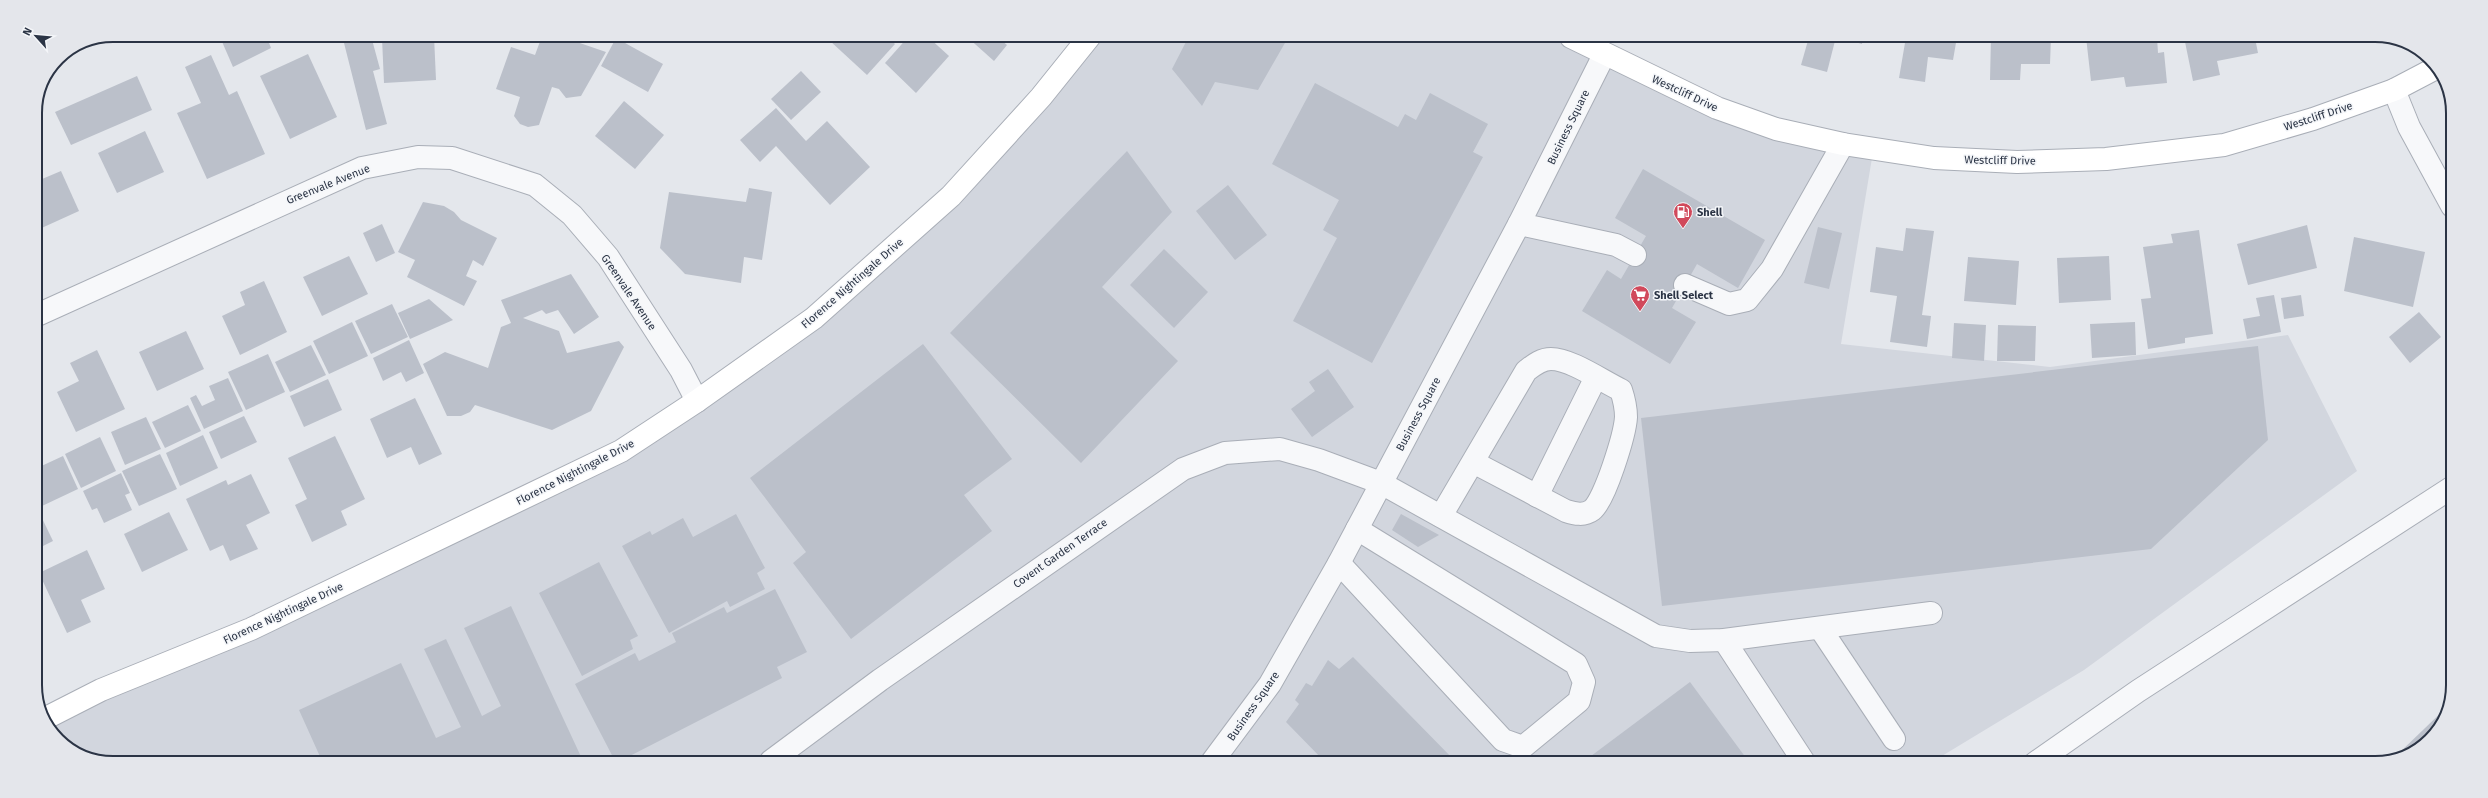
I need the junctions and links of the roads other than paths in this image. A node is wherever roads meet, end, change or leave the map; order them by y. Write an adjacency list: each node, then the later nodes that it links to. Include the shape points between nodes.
1 (1085, 42): 13 (street, Florence Nightingale Drive, via 1041,97 951,196 814,318)
2 (1580, 42): 3 (street, Westcliff Drive)
3 (1604, 55): 6 (street, Westcliff Drive, via 1717,108 1776,129); 8 (street, Business Square)
4 (2431, 70): 5 (street, Westcliff Drive)
5 (2394, 90): 6 (street, Westcliff Drive, via 2313,119 2224,144 2106,159 2018,162 1934,158); 7 (street)
6 (1843, 144): 10 (street, via 1772,269 1747,300 1730,304)
7 (2446, 195)
8 (1519, 224): 9 (street, via 1616,245); 15 (street, Business Square)
9 (1635, 255)
10 (1685, 285)
11 (42, 313): 13 (street, Greenvale Avenue, via 362,168 418,156 452,158 535,185 572,215 608,257 681,370)
12 (1596, 377): 14 (street, via 1552,359 1537,362 1526,370); 17 (street); 17 (street, via 1620,390 1626,404 1626,419 1609,480 1599,502 1591,511 1579,515)
13 (698, 401): 24 (street, Florence Nightingale Drive, via 621,452 251,629 101,690)
14 (1473, 462): 17 (street); 18 (street)
15 (1381, 483): 18 (street, Covent Garden Terrace); 19 (street, Business Square); 26 (street, Covent Garden Terrace, via 1320,460 1280,449 1225,453 1183,469 880,680)
16 (2446, 491): 29 (street, via 2138,691)
17 (1537, 496)
18 (1441, 516): 23 (street, Covent Garden Terrace, via 1656,636 1690,641)
19 (1357, 529): 20 (street, Business Square); 20 (street, via 1576,664 1584,682 1579,701 1523,747 1503,740)
20 (1340, 563): 27 (street, Business Square, via 1270,684)
21 (1931, 614): 22 (street, Covent Garden Terrace)
22 (1820, 628): 23 (street, Covent Garden Terrace); 25 (street)
23 (1724, 640): 28 (street)
24 (50, 716)
25 (1894, 739)
26 (778, 756)
27 (1216, 756)
28 (1800, 756)
29 (2045, 756)

